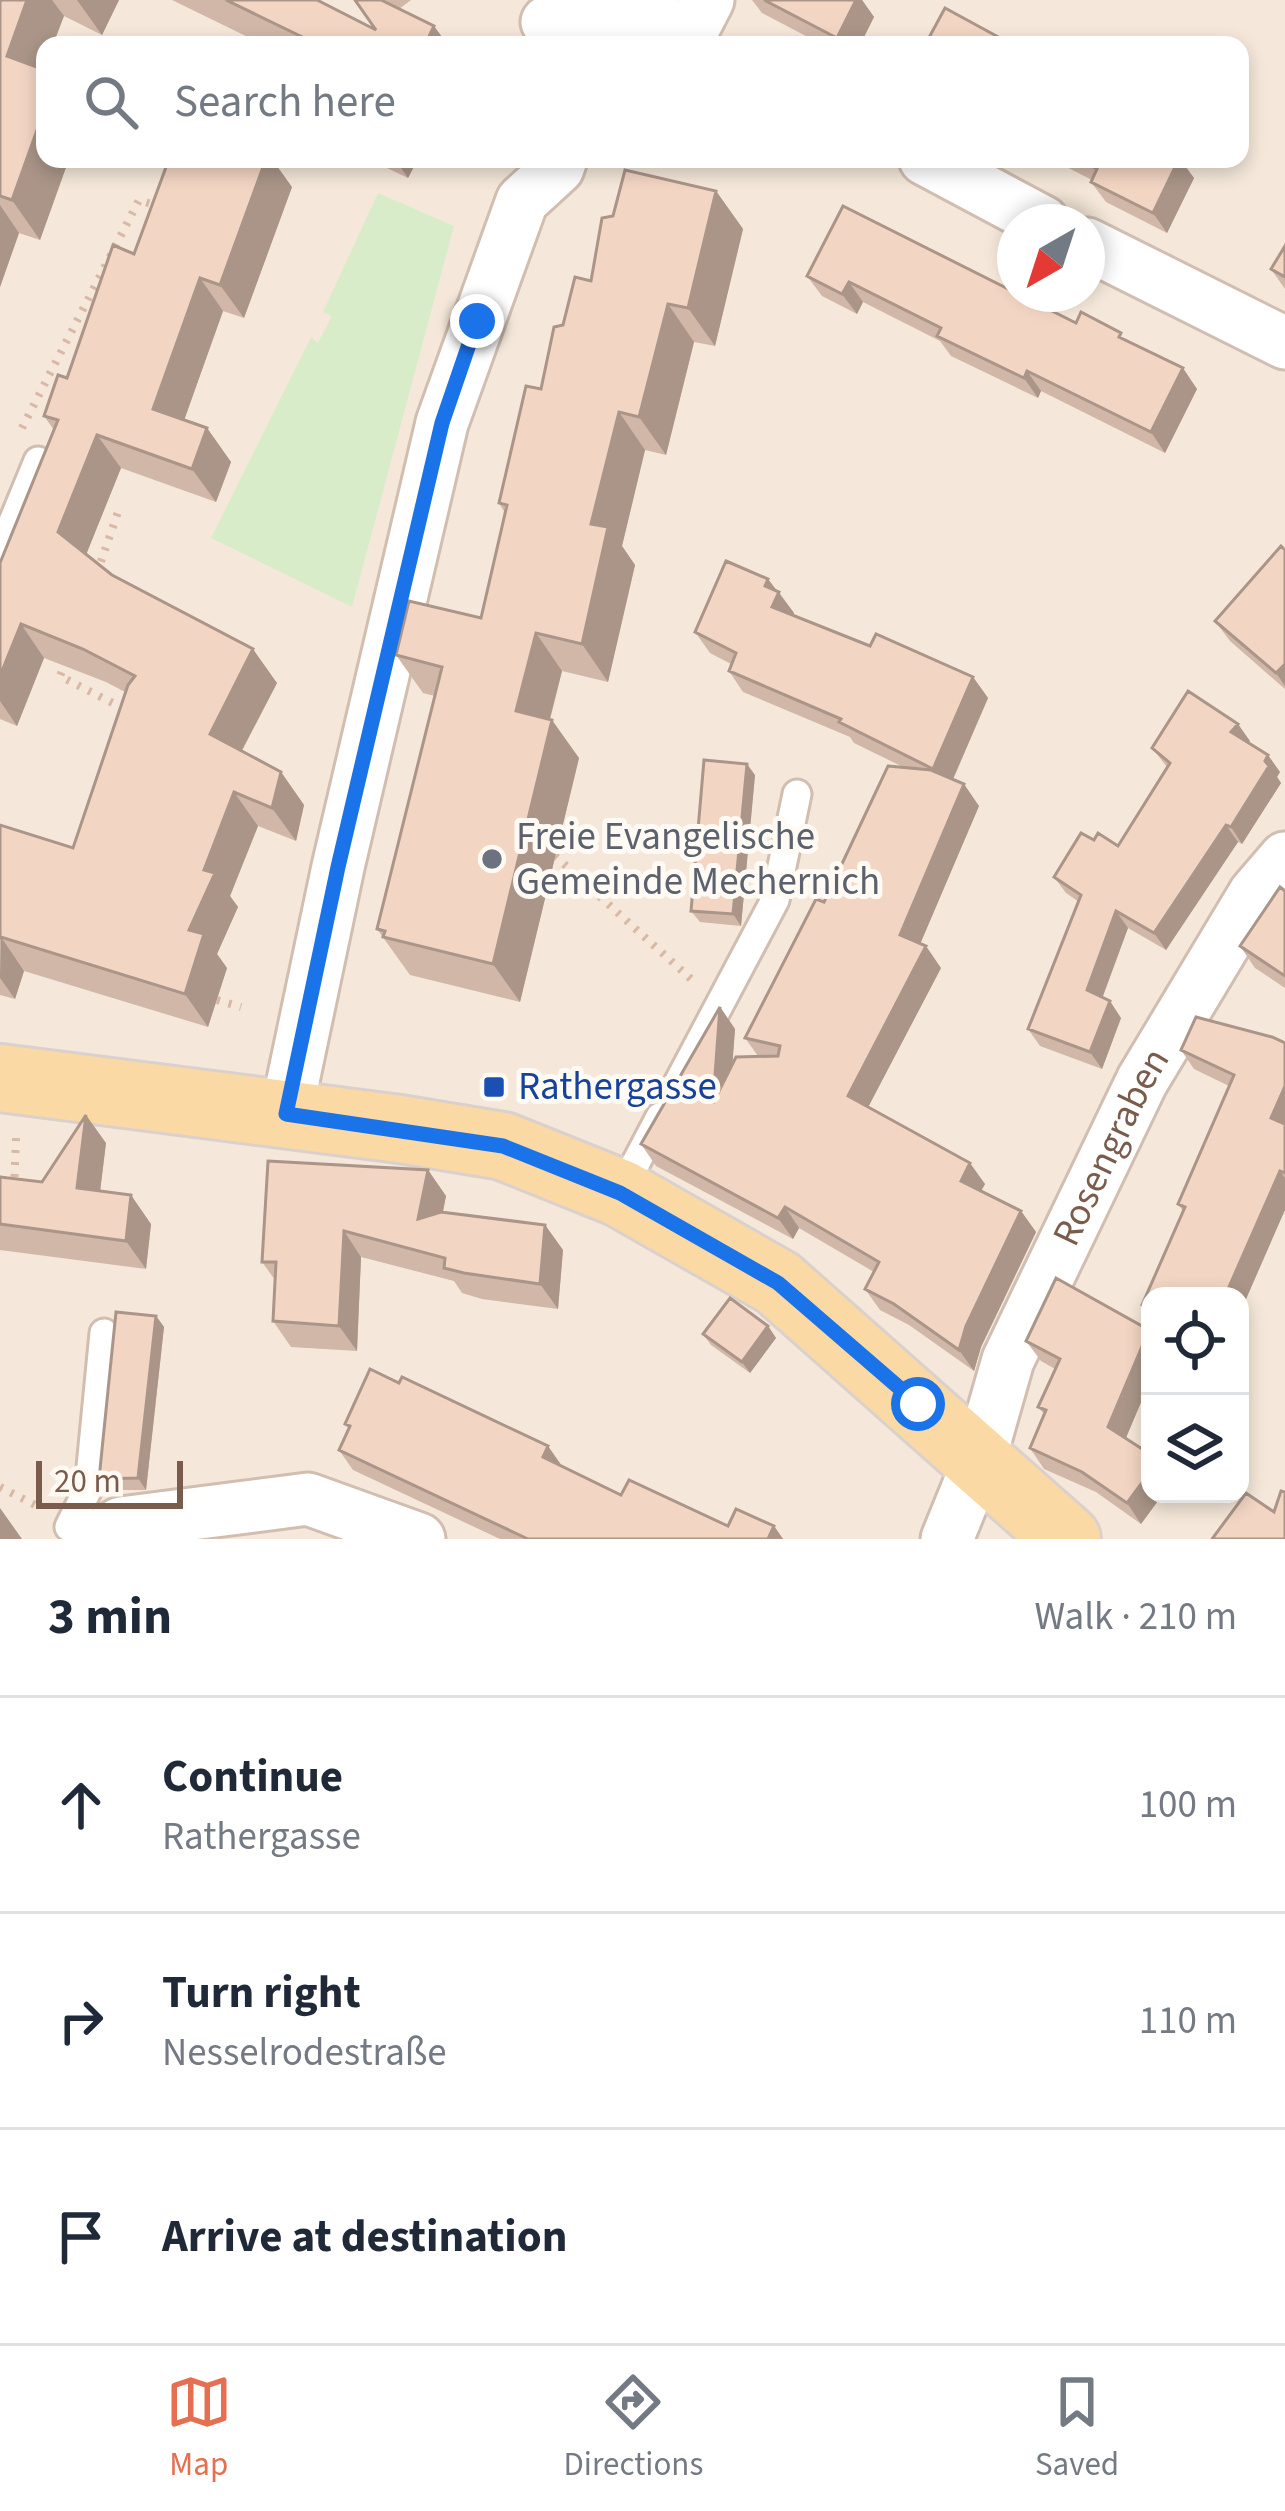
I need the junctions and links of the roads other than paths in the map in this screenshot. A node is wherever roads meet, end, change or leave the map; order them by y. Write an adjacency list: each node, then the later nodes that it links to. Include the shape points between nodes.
1 (707, 24): 2 (street, via 610,13)
2 (544, 28)
3 (558, 168): 5 (street)
4 (942, 168): 6 (street)
5 (515, 180): 14 (street, via 442,423)
6 (1009, 204)
7 (1105, 253): 8 (street)
8 (1285, 343)
9 (38, 461): 10 (lane)
10 (0, 553)
11 (797, 794): 15 (lane, via 775,900)
12 (1285, 858): 17 (street, Rosengraben, via 1255,893 1142,1082 1009,1360)
13 (8, 1100): 14 (main road)
14 (286, 1114): 15 (main road, via 503,1146)
15 (620, 1193): 17 (main road, via 778,1283)
16 (104, 1333): 18 (lane, via 89,1486 69,1527)
17 (980, 1458): 20 (street, Rosengraben); 21 (main road)
18 (90, 1539): 19 (street, via 121,1522 308,1498)
19 (419, 1539)
20 (947, 1539)
21 (1067, 1539)

